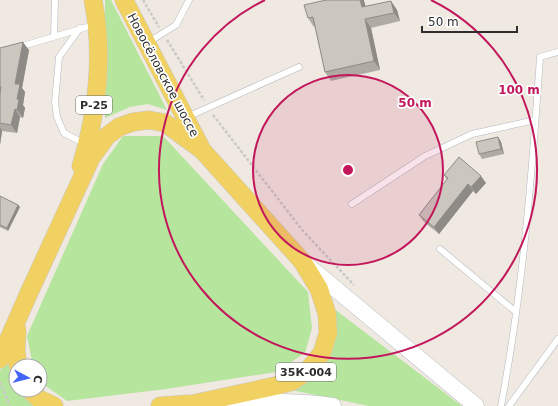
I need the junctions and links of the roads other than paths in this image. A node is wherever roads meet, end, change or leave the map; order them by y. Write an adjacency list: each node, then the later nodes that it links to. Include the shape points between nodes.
1 (55, 0): 7 (lane)
2 (93, 0): 5 (main road, Р-25)
3 (124, 0): 8 (main road, Новосёловское шоссе)
4 (190, 0): 8 (lane, via 176,25)
5 (98, 24): 6 (lane); 14 (main road, Р-25, via 98,66)
6 (80, 28): 7 (lane); 14 (lane, via 59,56 55,102 57,117 64,133)
7 (54, 36): 9 (lane)
8 (146, 44): 12 (main road, Новосёловское шоссе)
9 (14, 48)
10 (558, 52): 13 (lane, via 540,57)
11 (298, 67): 12 (lane)
12 (185, 118): 15 (main road, Новосёловское шоссе)
13 (536, 120): 16 (lane, via 472,134 425,156); 21 (lane)
14 (87, 145): 17 (main road, Р-25)
15 (202, 150): 17 (main road, 35К-004, via 165,124 149,120 119,127 107,136 91,158); 19 (main road, 35К-004)
16 (352, 204)
17 (68, 207): 20 (main road, 35К-004)
18 (440, 249): 21 (lane)
19 (302, 261): 26 (main road, 35К-004, via 319,289 327,314 328,333 322,353 308,370 293,381); 30 (main road)
20 (28, 295): 23 (main road, 35К-004, via 17,332); 24 (main road, 35К-004)
21 (516, 312): 31 (lane, via 512,350)
22 (558, 338): 32 (lane)
23 (18, 358)
24 (0, 359)
25 (38, 398): 27 (main road)
26 (185, 405): 28 (main road, 35К-004); 29 (main road, via 282,402)
27 (54, 406)
28 (160, 406)
29 (333, 406)
30 (476, 406)
31 (501, 406)
32 (509, 406)

